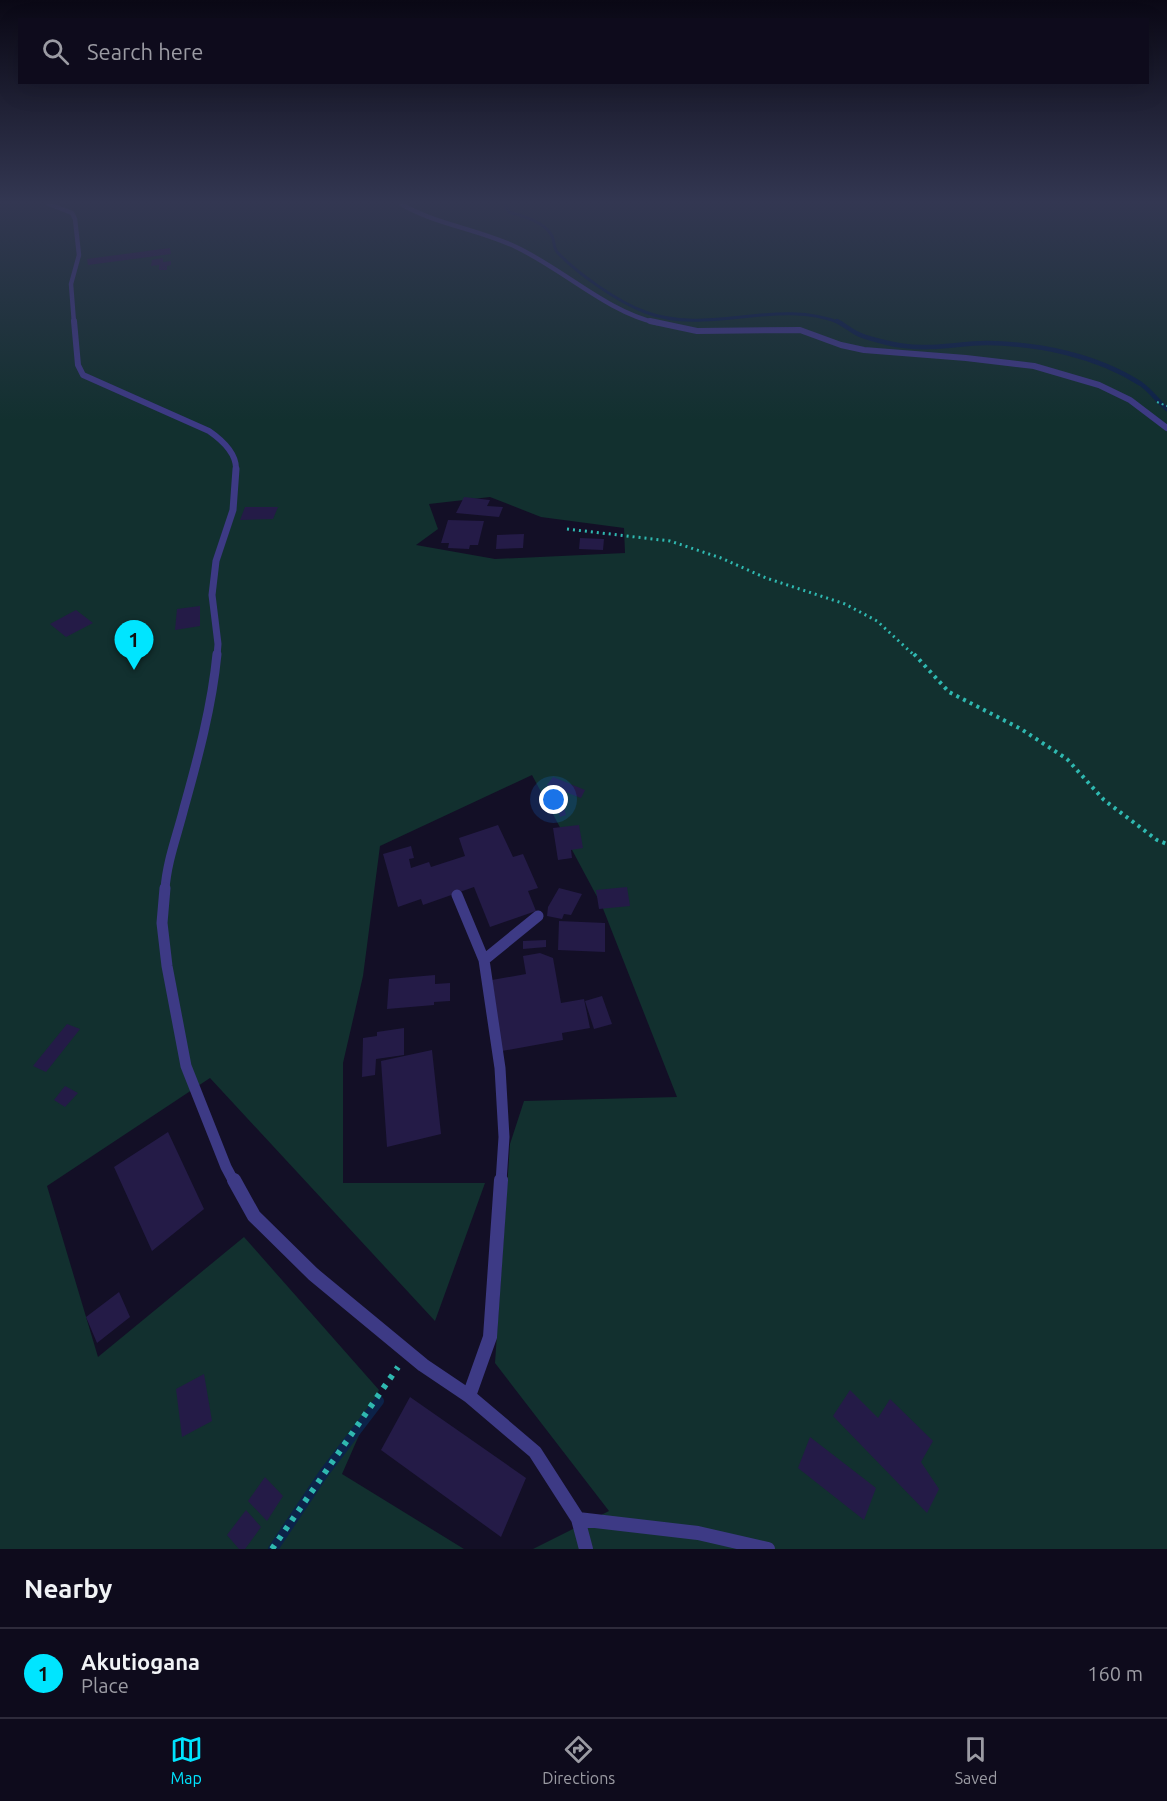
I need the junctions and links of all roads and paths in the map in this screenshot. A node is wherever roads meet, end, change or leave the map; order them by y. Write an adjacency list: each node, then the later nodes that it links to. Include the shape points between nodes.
1 (73, 276): 9 (lane, via 71,298 78,365 83,375 209,431 233,454 236,465 233,510 216,561 212,595 218,644 214,684 184,809 166,865 162,923 186,1066 226,1167 254,1215 313,1274)
2 (567, 276): 3 (lane, via 644,320 697,331 800,330 864,350 1037,367 1085,379 1131,400)
3 (1167, 428)
4 (567, 530): 5 (path, via 670,541 845,604 877,621 949,692 1021,729 1067,759 1104,800)
5 (1167, 844)
6 (457, 895): 8 (lane)
7 (538, 916): 8 (lane)
8 (484, 960): 10 (lane, via 500,1068 504,1137 490,1337)
9 (408, 1353): 10 (lane); 12 (path)
10 (468, 1396): 11 (lane, via 535,1452)
11 (578, 1519): 13 (lane); 14 (lane, via 664,1526)
12 (272, 1549)
13 (586, 1549)
14 (768, 1549)

